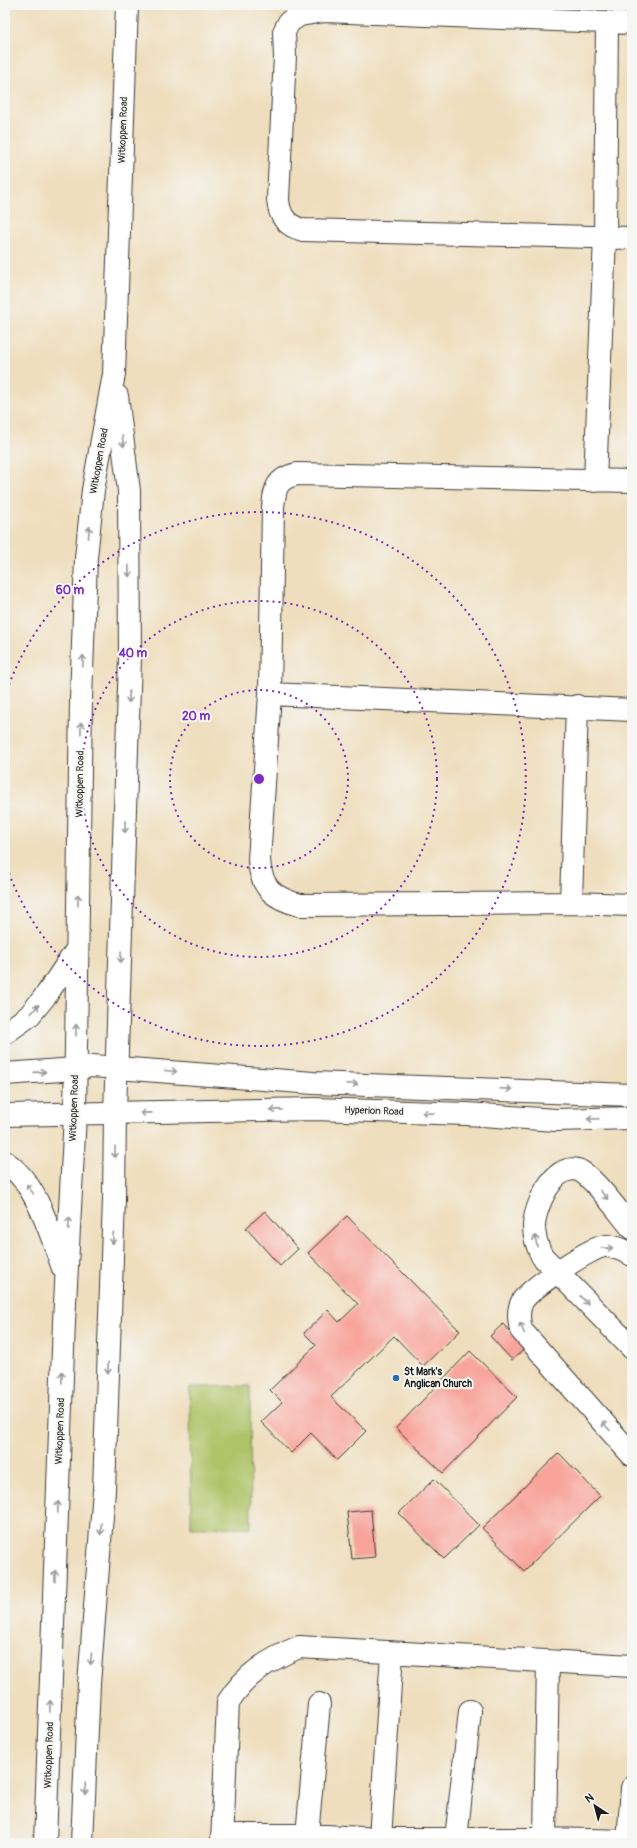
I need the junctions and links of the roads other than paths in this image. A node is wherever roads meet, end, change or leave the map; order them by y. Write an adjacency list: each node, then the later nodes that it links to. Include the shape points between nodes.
1 (127, 5): 6 (street, Witkoppen Road)
2 (607, 22): 3 (street); 4 (street); 4 (street, via 324,11 293,19 286,27 284,36 278,200 285,221 303,230)
3 (632, 23)
4 (605, 237): 5 (street); 7 (street)
5 (632, 238)
6 (114, 374): 14 (street, Witkoppen Road, one-way to 6, via 86,558 93,490); 16 (street, Witkoppen Road, one-way to 16, via 129,491 130,658)
7 (596, 481): 8 (street); 9 (street, via 297,474 280,481 273,507)
8 (632, 481)
9 (270, 694): 10 (street); 12 (street, via 259,860 263,882 281,899 300,904)
10 (577, 706): 11 (street); 12 (street)
11 (632, 710)
12 (571, 903): 13 (street)
13 (632, 905)
14 (77, 949): 15 (street, one-way to 14, via 29,1016); 17 (street, Witkoppen Road, one-way to 14)
15 (5, 1033)
16 (118, 1067): 17 (street, via 92,1066); 19 (street, one-way to 19, via 313,1083); 20 (street, Witkoppen Road)
17 (75, 1069): 18 (street, one-way to 17); 22 (street, Witkoppen Road)
18 (5, 1074)
19 (632, 1095)
20 (115, 1113): 22 (street, Hyperion Road); 23 (street, Hyperion Road, one-way to 20, via 556,1120 315,1109); 44 (street, Witkoppen Road, one-way to 44, via 104,1490 89,1684)
21 (5, 1115): 22 (street, Hyperion Road)
22 (75, 1115): 28 (street, Witkoppen Road, one-way to 22)
23 (632, 1118)
24 (5, 1162): 28 (street, one-way to 24, via 37,1198)
25 (632, 1228): 27 (street, one-way to 25, via 542,1256 535,1243 534,1226 538,1206 550,1184 559,1174 568,1170 578,1170 592,1181)
26 (632, 1255): 27 (street, one-way to 26, via 605,1246 620,1248)
27 (557, 1272): 29 (street, one-way to 29); 30 (street, one-way to 27, via 521,1330 518,1315 523,1300)
28 (67, 1276): 43 (street, Witkoppen Road, one-way to 28)
29 (632, 1348)
30 (632, 1455)
31 (392, 1653): 32 (street); 39 (street, via 299,1647 276,1657 239,1685 228,1702); 40 (street)
32 (548, 1661): 33 (street); 38 (street)
33 (632, 1666)
34 (319, 1704): 37 (street)
35 (470, 1711): 41 (street)
36 (632, 1788): 42 (street)
37 (307, 1835): 39 (street); 40 (street)
38 (545, 1838): 41 (street); 42 (street)
39 (222, 1839)
40 (380, 1839): 41 (street)
41 (456, 1839)
42 (630, 1841)
43 (45, 1843)
44 (82, 1843)

